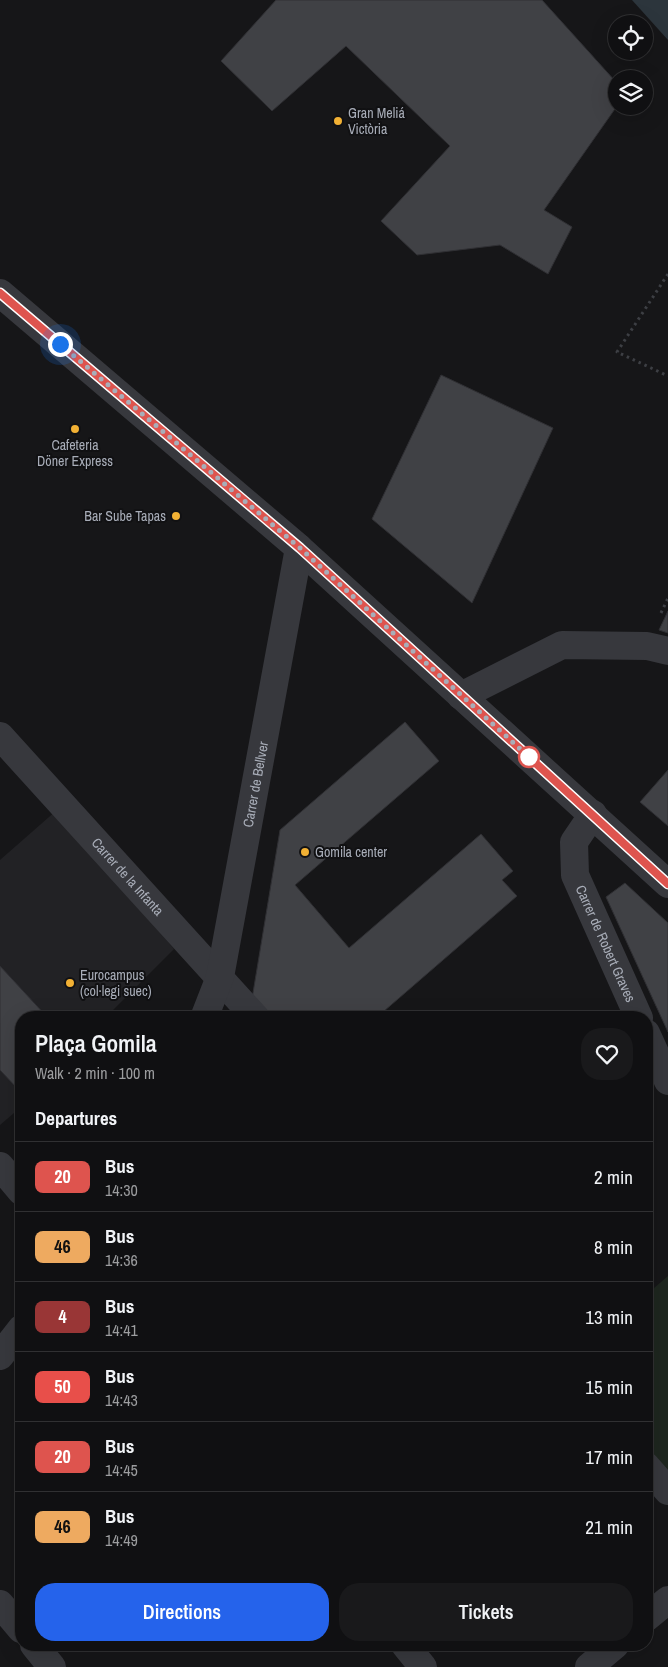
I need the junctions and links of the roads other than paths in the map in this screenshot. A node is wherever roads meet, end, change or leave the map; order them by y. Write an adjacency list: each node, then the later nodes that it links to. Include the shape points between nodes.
1 (0, 293): 2 (street)
2 (300, 548): 4 (street); 8 (street, Carrer de Bellver)
3 (668, 651): 4 (street, via 646,646 562,645)
4 (461, 696): 6 (street)
5 (0, 736): 8 (street, Carrer de la Infanta)
6 (593, 814): 7 (street); 11 (street, Carrer de Robert Graves, via 574,842 575,875)
7 (668, 884)
8 (220, 977): 9 (street, Carrer de Bellver); 10 (street, Carrer de la Infanta)
9 (207, 1011)
10 (250, 1011)
11 (637, 1011)
12 (653, 1048): 13 (street)
13 (668, 1081)
14 (0, 1166): 15 (street)
15 (15, 1183)
16 (15, 1337): 17 (street)
17 (0, 1356)
18 (653, 1474): 19 (street)
19 (668, 1491)
20 (668, 1600): 22 (street)
21 (0, 1604): 23 (street)
22 (653, 1612)
23 (15, 1622)
24 (39, 1651): 27 (street)
25 (410, 1651): 28 (street)
26 (608, 1651): 29 (street)
27 (52, 1667)
28 (423, 1667)
29 (589, 1667)

